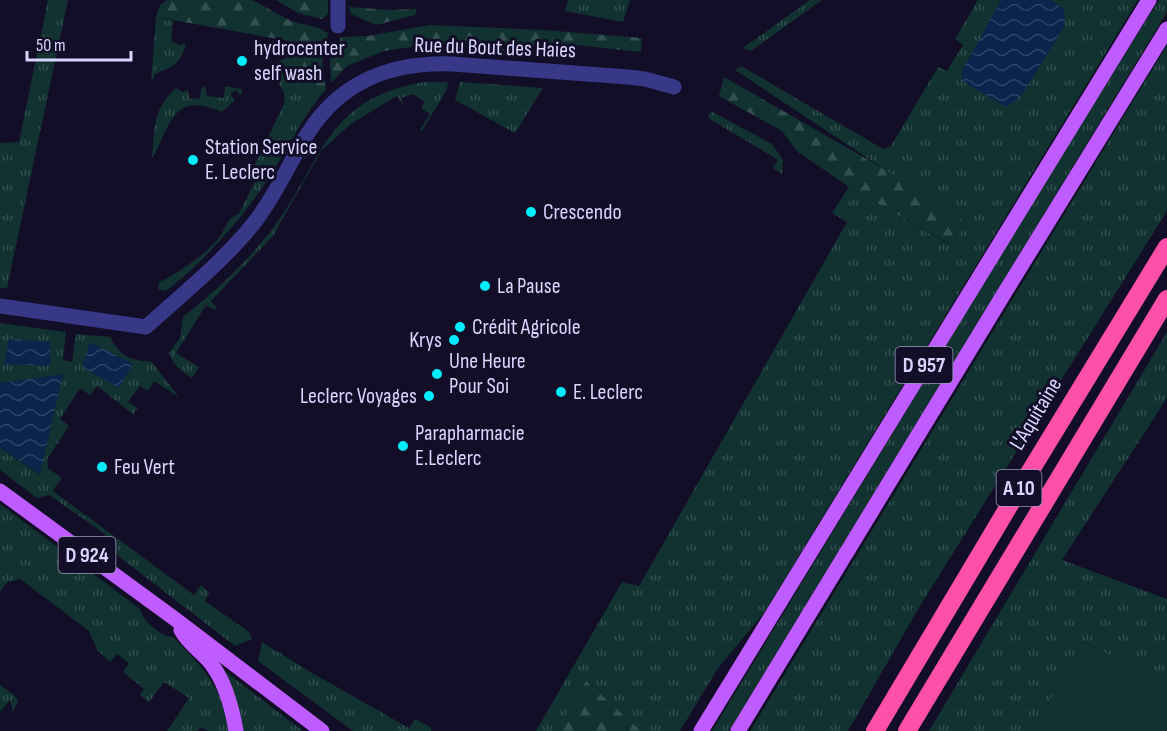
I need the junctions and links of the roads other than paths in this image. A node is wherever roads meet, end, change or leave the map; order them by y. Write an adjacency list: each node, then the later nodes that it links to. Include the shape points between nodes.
1 (339, 0): 3 (street)
2 (1149, 0): 13 (main road, D 957)
3 (338, 27)
4 (1167, 29): 14 (main road, D 957)
5 (674, 87): 8 (street, Rue du Bout des Haies, via 628,77 452,64 406,65 384,72 361,82 330,106 308,134 254,222 215,266 146,327)
6 (1167, 247): 15 (highway, L'Aquitaine / A 10)
7 (1167, 299): 16 (highway, A 10)
8 (0, 306)
9 (0, 491): 10 (main road, D 924)
10 (175, 619): 11 (main road, via 186,640 210,663 225,688); 12 (main road, D 924)
11 (236, 731)
12 (322, 731)
13 (701, 731)
14 (738, 731)
15 (875, 731)
16 (907, 731)

